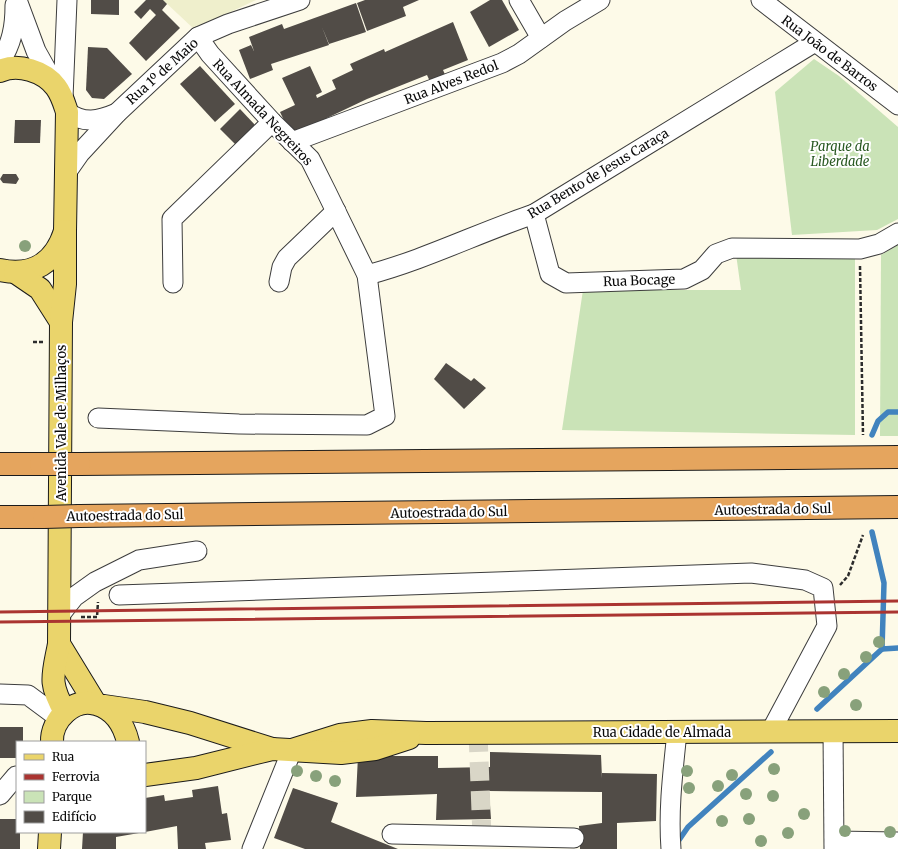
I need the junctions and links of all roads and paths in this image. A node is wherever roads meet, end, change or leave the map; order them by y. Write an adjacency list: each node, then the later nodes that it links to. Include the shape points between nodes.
1 (16, 0): 10 (street, via 11,43); 12 (street, via 36,51)
2 (67, 0): 12 (street)
3 (300, 0): 7 (street, Rua 1º de Maio)
4 (519, 0): 8 (street)
5 (600, 0): 8 (street, Rua Alves Redol)
6 (761, 0): 9 (street, Rua João de Barros)
7 (198, 37): 14 (street, Rua 1º de Maio); 15 (street, Rua Almada Negreiros, via 210,54)
8 (541, 38): 16 (street, Rua Alves Redol, via 502,63)
9 (815, 42): 13 (street, Rua João de Barros); 19 (street, Rua Bento de Jesus Caraça)
10 (0, 62)
11 (0, 71): 12 (main road, via 18,68 32,70 45,77)
12 (62, 99): 14 (street, via 77,120 104,118); 17 (main road, Avenida Vale de Milhaços)
13 (898, 105)
14 (117, 113): 17 (street, Rua 1º de Maio, via 80,153)
15 (272, 122): 16 (street, Rua Almada Negreiros); 26 (street, via 172,219)
16 (292, 142): 18 (street, Rua Almada Negreiros, via 310,159)
17 (66, 173): 20 (main road, Avenida Vale de Milhaços)
18 (336, 211): 24 (street, Rua Almada Negreiros); 25 (street, via 288,258 282,267)
19 (534, 214): 22 (street, Rua Bocage, via 550,274 566,283 684,279 702,270 716,254 732,248); 24 (street, Rua Bento de Jesus Caraça, via 394,268)
20 (65, 231): 23 (main road, via 61,244 53,256 42,265 29,271); 27 (main road, Avenida Vale de Milhaços, via 65,284)
21 (898, 233): 22 (street, Rua Bocage, via 879,244)
22 (860, 249): 29 (path)
23 (4, 271): 27 (main road, via 40,289)
24 (367, 275): 28 (street, Rua Almada Negreiros, via 385,416 367,425 239,424)
25 (279, 282)
26 (173, 283)
27 (61, 322): 38 (main road, Avenida Vale de Milhaços)
28 (98, 418)
29 (863, 435)
30 (898, 458): 31 (highway, bridge)
31 (0, 464)
32 (898, 507): 33 (highway, Autoestrada do Sul, bridge)
33 (0, 517)
34 (863, 535): 37 (path, via 848,576)
35 (197, 551): 38 (street, via 139,560 95,582 74,597)
36 (119, 595): 37 (street, via 751,573 805,580 823,588); 38 (path, via 98,596 97,617)
37 (825, 603): 43 (street, via 828,626)
38 (69, 616): 39 (main road, Avenida Vale de Milhaços)
39 (59, 644): 41 (main road); 42 (main road, Avenida Vale de Milhaços, via 53,684)
40 (0, 694): 42 (street, via 28,695)
41 (99, 705): 42 (main road, Rua Cidade de Almada, via 78,704); 48 (main road, via 118,719); 49 (main road, Rua Cidade de Almada, via 145,712)
42 (62, 715): 47 (main road, via 55,727)
43 (771, 731): 44 (main road, Rua Cidade de Almada); 46 (main road, Rua Cidade de Almada)
44 (833, 731): 45 (main road, Rua Cidade de Almada); 58 (street)
45 (898, 731)
46 (678, 732): 49 (main road, Rua Cidade de Almada, via 426,733 375,749 340,753); 56 (street, via 672,777)
47 (52, 741)
48 (128, 741)
49 (282, 749): 50 (main road, Rua Cidade de Almada, via 196,768); 60 (street)
50 (146, 775)
51 (11, 776): 52 (street)
52 (0, 795)
53 (50, 833): 59 (main road)
54 (392, 834): 55 (street)
55 (574, 838)
56 (670, 840)
57 (898, 842): 58 (street)
58 (835, 845)
59 (49, 849)
60 (252, 849)

